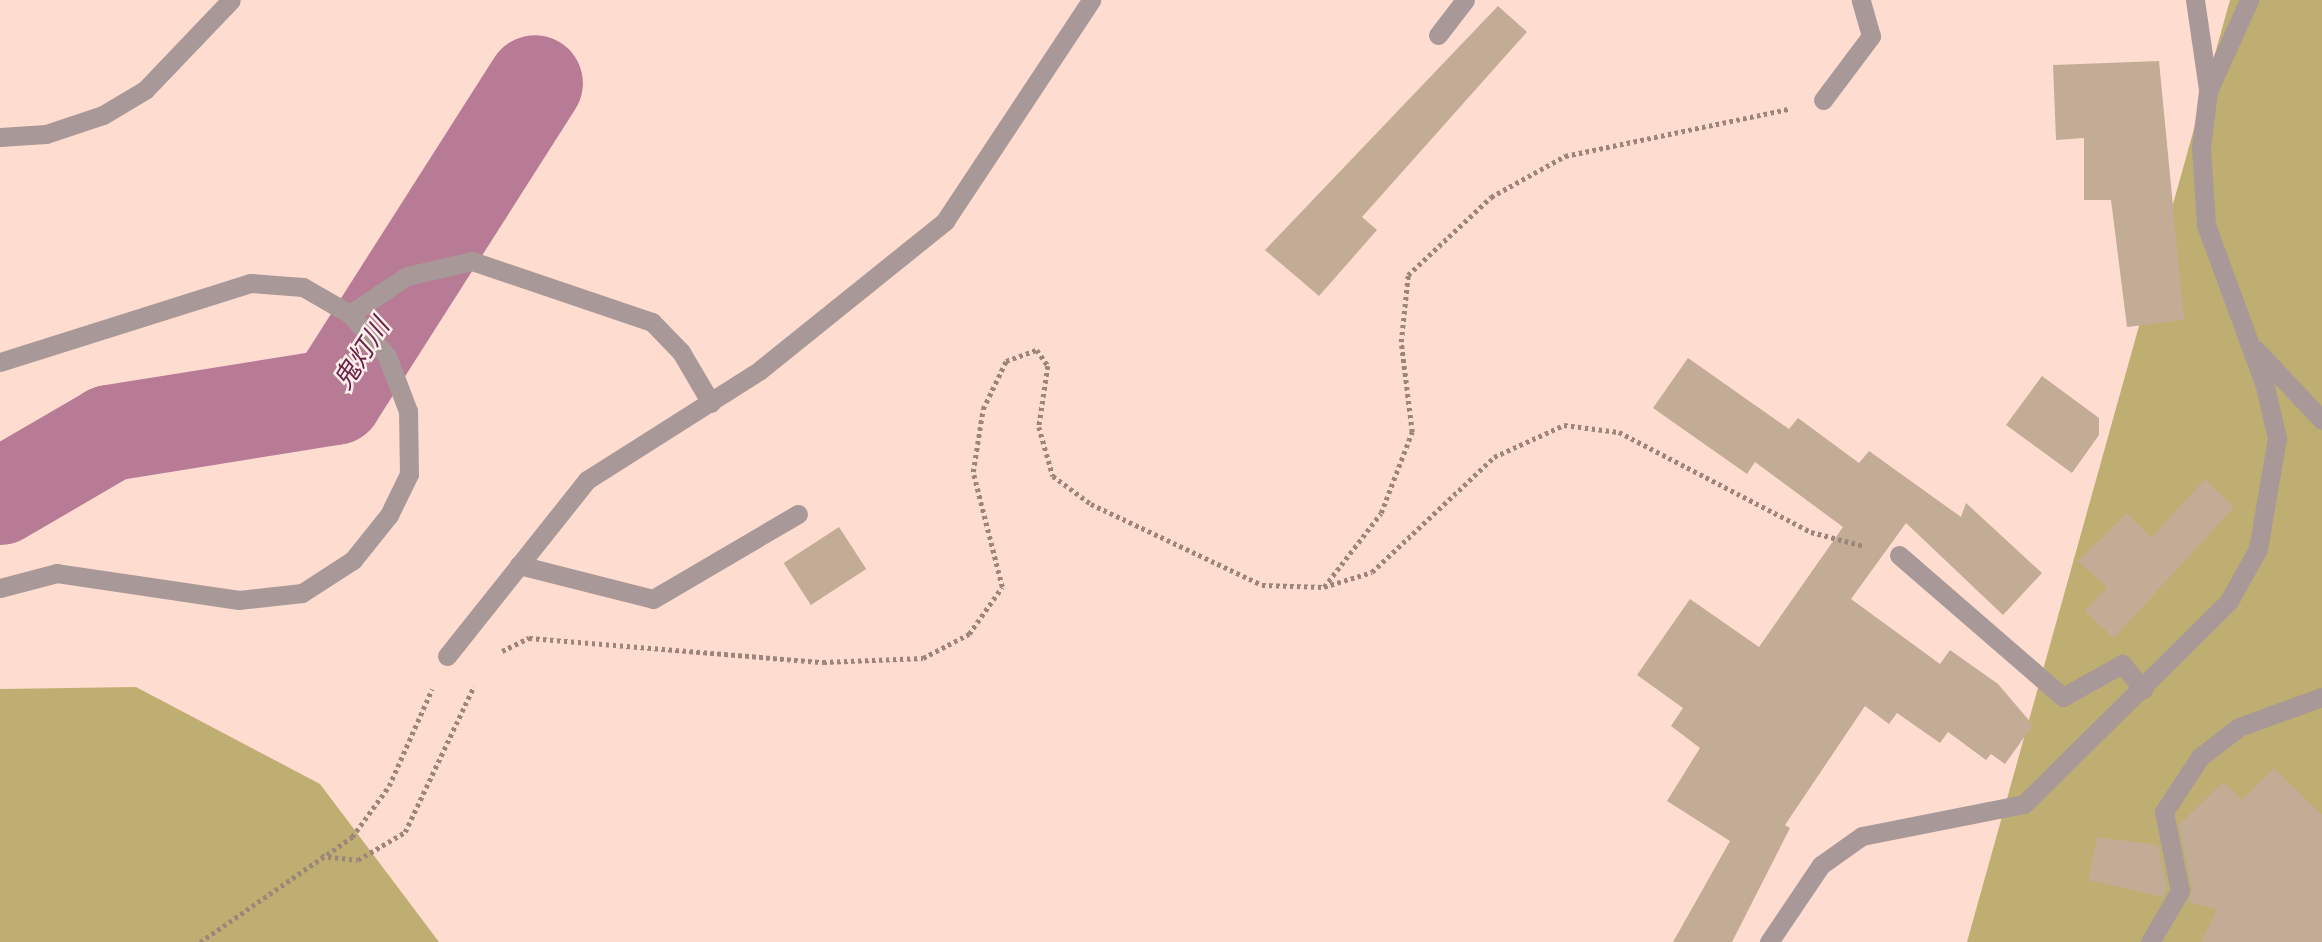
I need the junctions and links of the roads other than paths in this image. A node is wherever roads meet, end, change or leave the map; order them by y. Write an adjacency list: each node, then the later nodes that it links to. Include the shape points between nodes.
1 (231, 0): 10 (street, via 145,90 103,115 46,134)
2 (1091, 0): 14 (street, via 945,221)
3 (1465, 0): 7 (street)
4 (1861, 0): 9 (street, via 1871,36)
5 (2195, 0): 8 (street)
6 (2249, 0): 8 (street)
7 (1438, 35)
8 (2208, 91): 12 (street, via 2201,148 2206,225)
9 (1823, 100)
10 (0, 137)
11 (350, 314): 13 (street, via 303,287 251,283); 14 (street, via 407,276 472,261 652,322 681,352); 19 (street, via 387,356 408,411 409,474 389,515 353,560 302,593 239,600 57,573)
12 (2248, 341): 15 (street); 21 (street, via 2277,438 2258,549 2228,601)
13 (0, 362)
14 (711, 403): 18 (street, via 587,480)
15 (2322, 420)
16 (798, 514): 18 (street, via 653,599)
17 (1899, 555): 21 (street, via 2063,697 2122,664)
18 (519, 565): 20 (street)
19 (0, 588)
20 (446, 656)
21 (2143, 689): 23 (street, via 2024,804 1862,836 1821,865)
22 (2322, 697): 24 (street, via 2239,727 2200,757 2164,812 2180,891)
23 (1769, 942)
24 (2150, 942)

